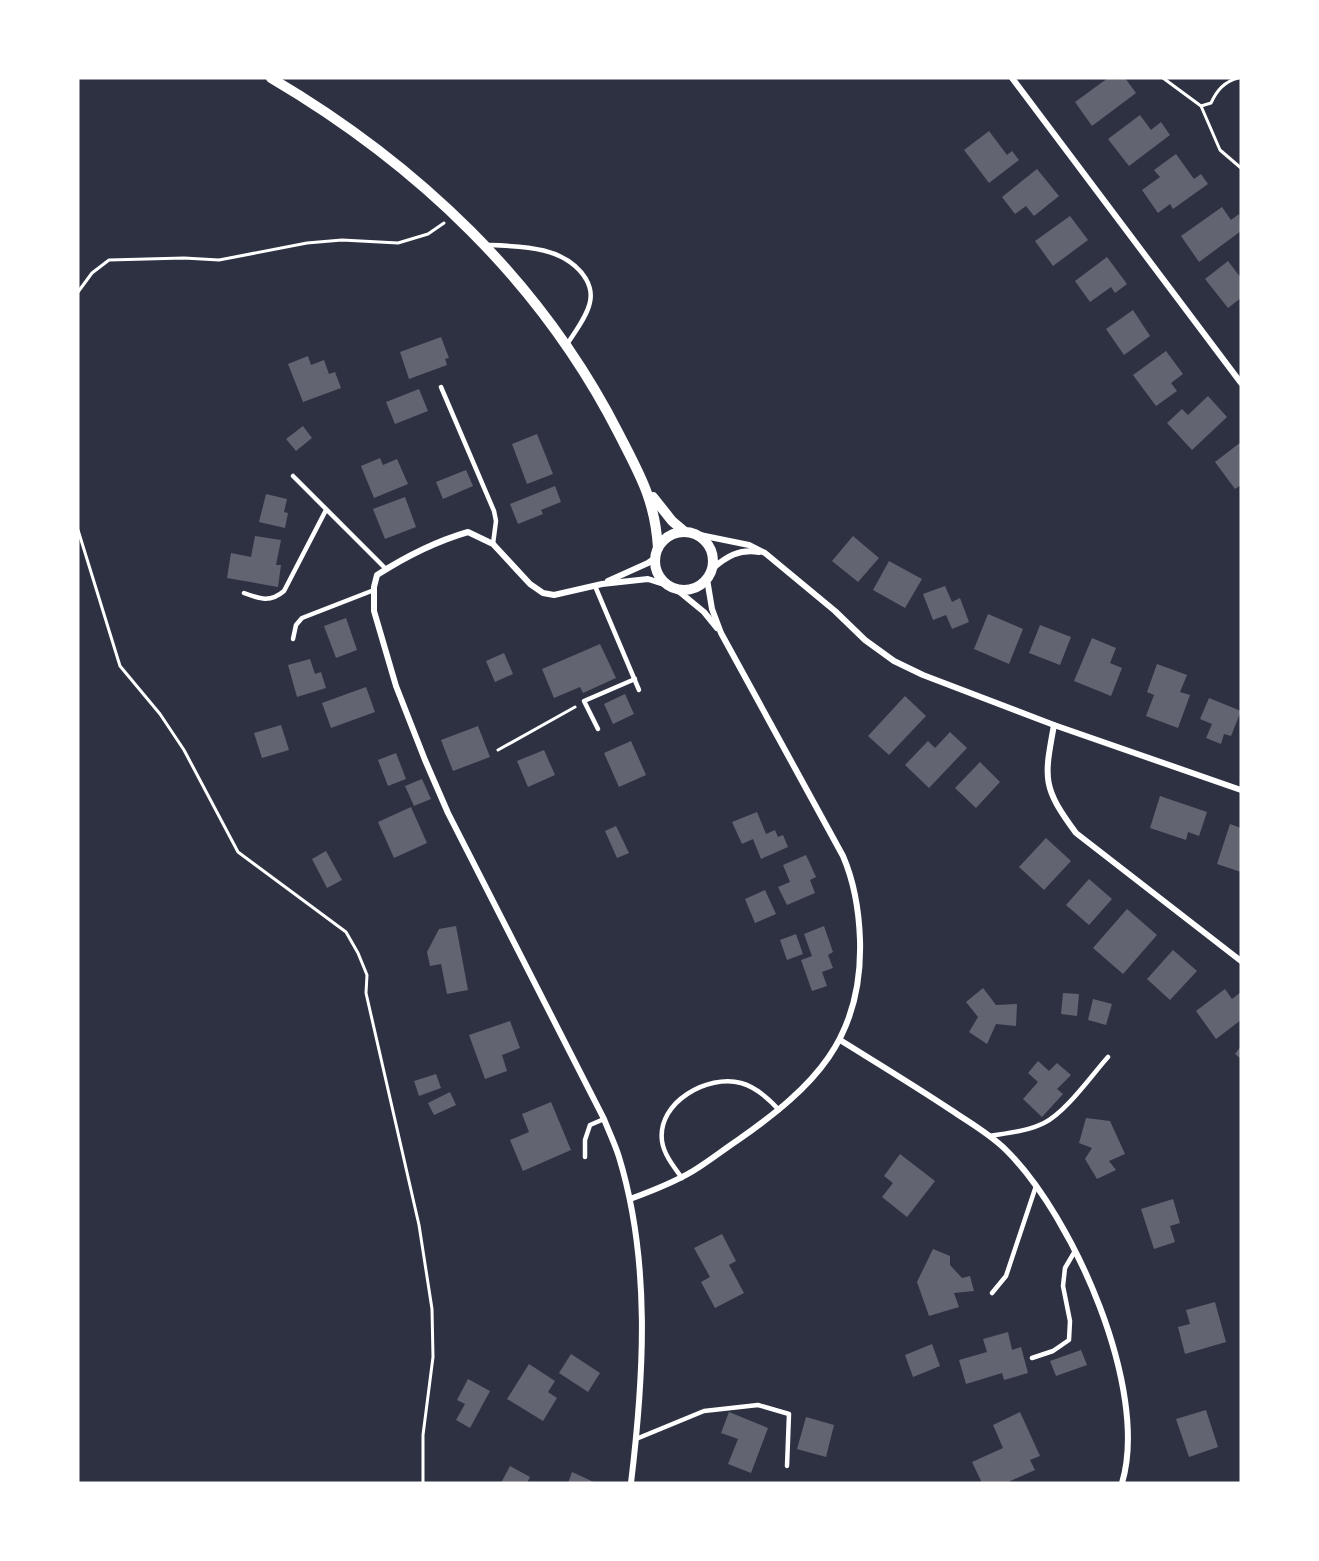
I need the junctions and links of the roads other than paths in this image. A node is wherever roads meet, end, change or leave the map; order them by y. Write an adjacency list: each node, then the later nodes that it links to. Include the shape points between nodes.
1 (271, 78): 3 (street, via 312,102 403,168)
2 (1012, 78): 5 (street)
3 (485, 245): 4 (street); 4 (lane, via 531,247 569,259 581,272 590,286 590,302)
4 (566, 346): 7 (street)
5 (1241, 383)
6 (441, 387): 11 (lane, via 494,511)
7 (640, 476): 10 (street, via 658,505); 12 (street, via 655,516)
8 (293, 477): 9 (lane)
9 (326, 510): 14 (lane); 19 (lane, via 285,591 276,598 259,599)
10 (690, 533): 12 (street, via 669,537); 13 (street, via 749,545); 15 (street, via 704,540 710,549 713,558)
11 (493, 544): 14 (street, via 468,532); 16 (street, via 543,593 554,595)
12 (656, 553): 16 (street, via 640,568); 17 (street, via 660,578)
13 (765, 553): 15 (street, via 741,550 726,557); 24 (street, via 894,661)
14 (386, 570): 18 (street, via 377,575)
15 (709, 574): 17 (street, via 690,590); 20 (street, via 712,609)
16 (599, 585): 17 (street, via 648,579); 22 (lane)
17 (672, 587): 20 (street, via 704,612)
18 (374, 590): 21 (lane, via 302,618); 31 (street, via 374,611 396,686 443,803)
19 (244, 592)
20 (721, 633): 28 (street, via 853,880 861,955 852,1010)
21 (293, 639)
22 (634, 679): 23 (lane); 25 (lane, via 584,701)
23 (639, 690)
24 (1054, 725): 26 (street); 27 (street, via 1047,762 1048,785 1056,806 1076,833)
25 (598, 729)
26 (1241, 790)
27 (1241, 961)
28 (840, 1040): 30 (street, via 818,1071); 32 (street)
29 (1108, 1057): 32 (lane, via 1057,1115 1027,1130)
30 (779, 1110): 34 (street); 34 (lane, via 743,1083 714,1083 682,1097 663,1124 662,1141)
31 (604, 1119): 33 (lane, via 590,1125); 36 (street, via 619,1155)
32 (990, 1136): 35 (street)
33 (585, 1157)
34 (682, 1178): 36 (street)
35 (1036, 1186): 37 (street); 38 (lane, via 1006,1276)
36 (630, 1199): 40 (street, via 638,1251 640,1307)
37 (1075, 1251): 39 (lane, via 1065,1268 1069,1340 1053,1352); 43 (street, via 1105,1324 1126,1402 1129,1439)
38 (992, 1293)
39 (1032, 1358)
40 (636, 1439): 41 (lane, via 704,1411 758,1405 789,1414); 42 (street)
41 (787, 1466)
42 (631, 1483)
43 (1122, 1483)

